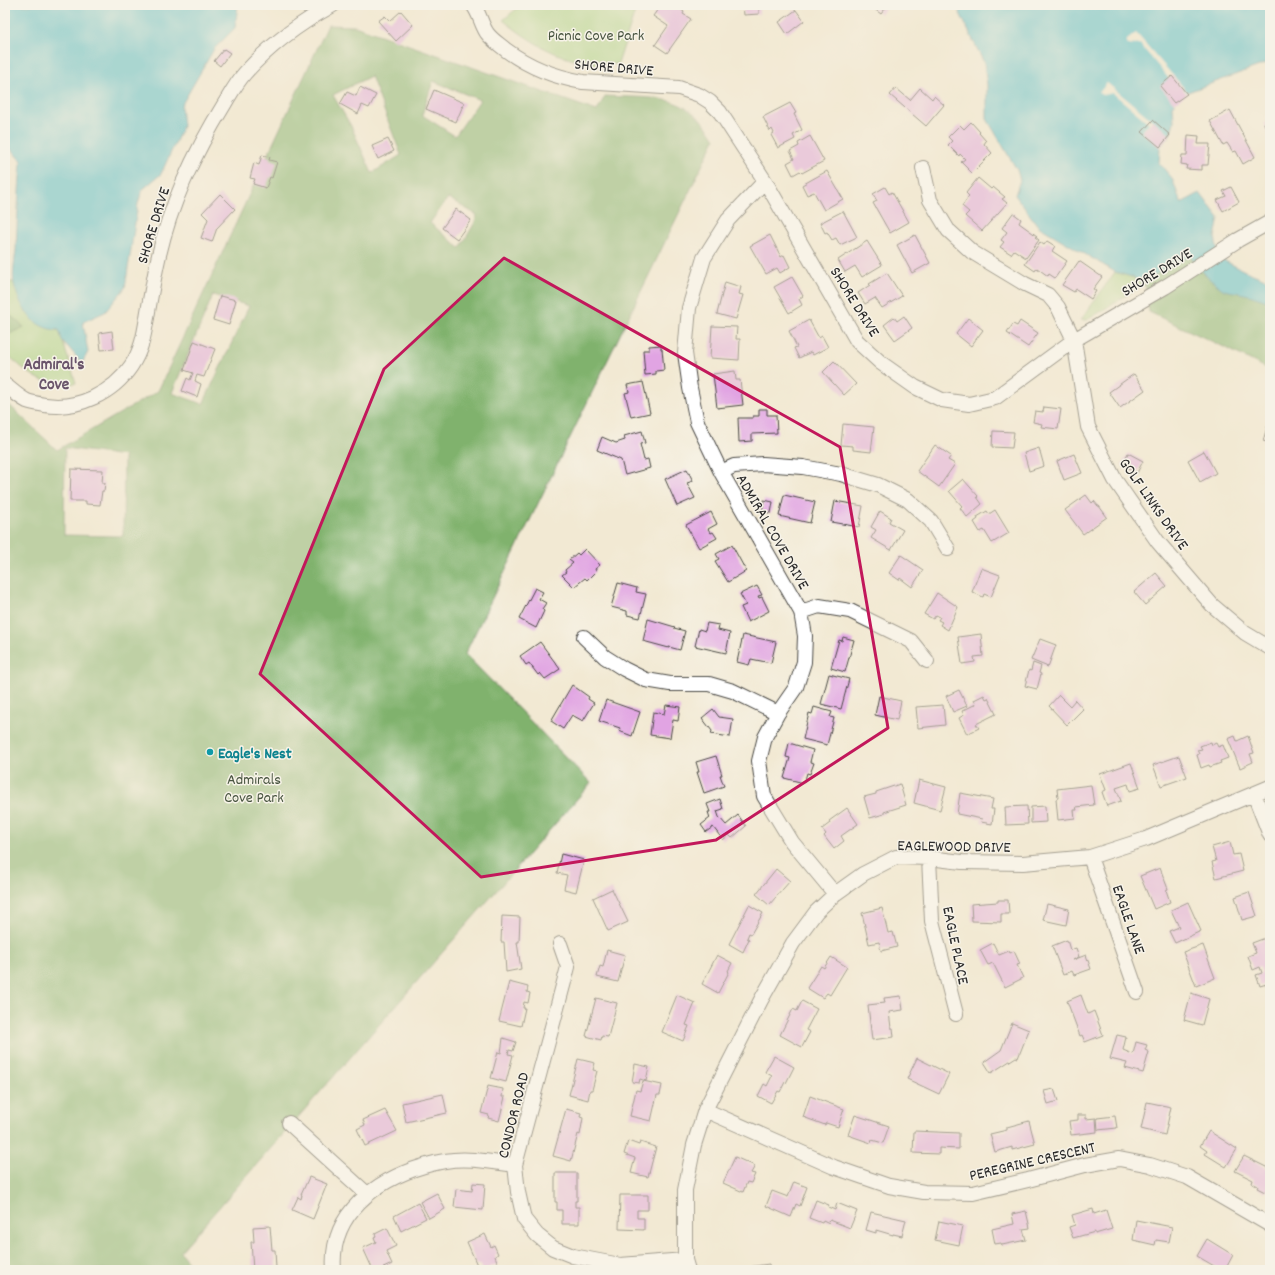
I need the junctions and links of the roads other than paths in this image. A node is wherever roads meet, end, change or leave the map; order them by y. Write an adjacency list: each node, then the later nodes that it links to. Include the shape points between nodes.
1 (333, 5): 7 (street, SHORE DRIVE, via 300,24 265,53 244,74 215,120 183,183 170,217 154,276 143,342 136,359 121,378 107,390 90,399 58,406 27,401)
2 (473, 5): 4 (street, SHORE DRIVE, via 484,28 496,42 523,62 544,72 567,80 679,88 699,95 720,112)
3 (923, 168): 6 (street, GOLF LINKS DRIVE, via 930,200 948,230 972,252 1048,296 1058,307)
4 (765, 181): 6 (street, SHORE DRIVE, via 858,341 881,363 915,388 942,400 969,404 995,398); 8 (street, ADMIRAL COVE DRIVE, via 728,220 704,258 689,308 685,353 690,388 697,422)
5 (1270, 222): 6 (street, SHORE DRIVE)
6 (1074, 340): 12 (street, GOLF LINKS DRIVE, via 1088,426 1115,480 1158,542 1212,605 1245,633)
7 (5, 385)
8 (720, 472): 9 (street, via 734,466 756,464 803,467 841,474 878,485 908,500 931,521); 10 (street, ADMIRAL COVE DRIVE)
9 (948, 549)
10 (801, 612): 13 (street, via 819,606 850,611 911,641); 14 (street, ADMIRAL COVE DRIVE, via 805,636 804,662 796,687)
11 (584, 636): 14 (street, via 605,657 624,670 646,680 670,684 709,684 733,691)
12 (1270, 648)
13 (927, 661)
14 (778, 713): 20 (street, ADMIRAL COVE DRIVE, via 765,737 759,761 764,796 792,842)
15 (1270, 787): 16 (street, EAGLEWOOD DRIVE)
16 (1254, 794): 17 (street); 18 (street, EAGLEWOOD DRIVE, via 1146,839)
17 (1270, 835)
18 (1090, 857): 19 (street, EAGLEWOOD DRIVE, via 1022,863 962,862); 22 (street, EAGLE LANE)
19 (929, 858): 20 (street, EAGLEWOOD DRIVE, via 896,857 863,874); 23 (street, EAGLE PLACE, via 932,921)
20 (834, 894): 24 (street, EAGLEWOOD DRIVE, via 816,912 793,943)
21 (560, 944): 26 (street, CONDOR ROAD, via 568,967)
22 (1137, 992)
23 (956, 1014)
24 (705, 1110): 28 (street, PEREGRINE CRESCENT, via 834,1167 889,1186 924,1192 973,1193 1119,1159 1150,1165 1187,1177); 29 (street, EAGLEWOOD DRIVE, via 694,1145 685,1190)
25 (289, 1123): 27 (street)
26 (515, 1165): 27 (street, via 445,1160 410,1171); 29 (street, CONDOR ROAD, via 524,1219 537,1235 553,1248 573,1256 620,1265)
27 (367, 1194): 30 (street, via 350,1213 338,1234 333,1257)
28 (1270, 1225)
29 (687, 1265)
30 (334, 1270)

